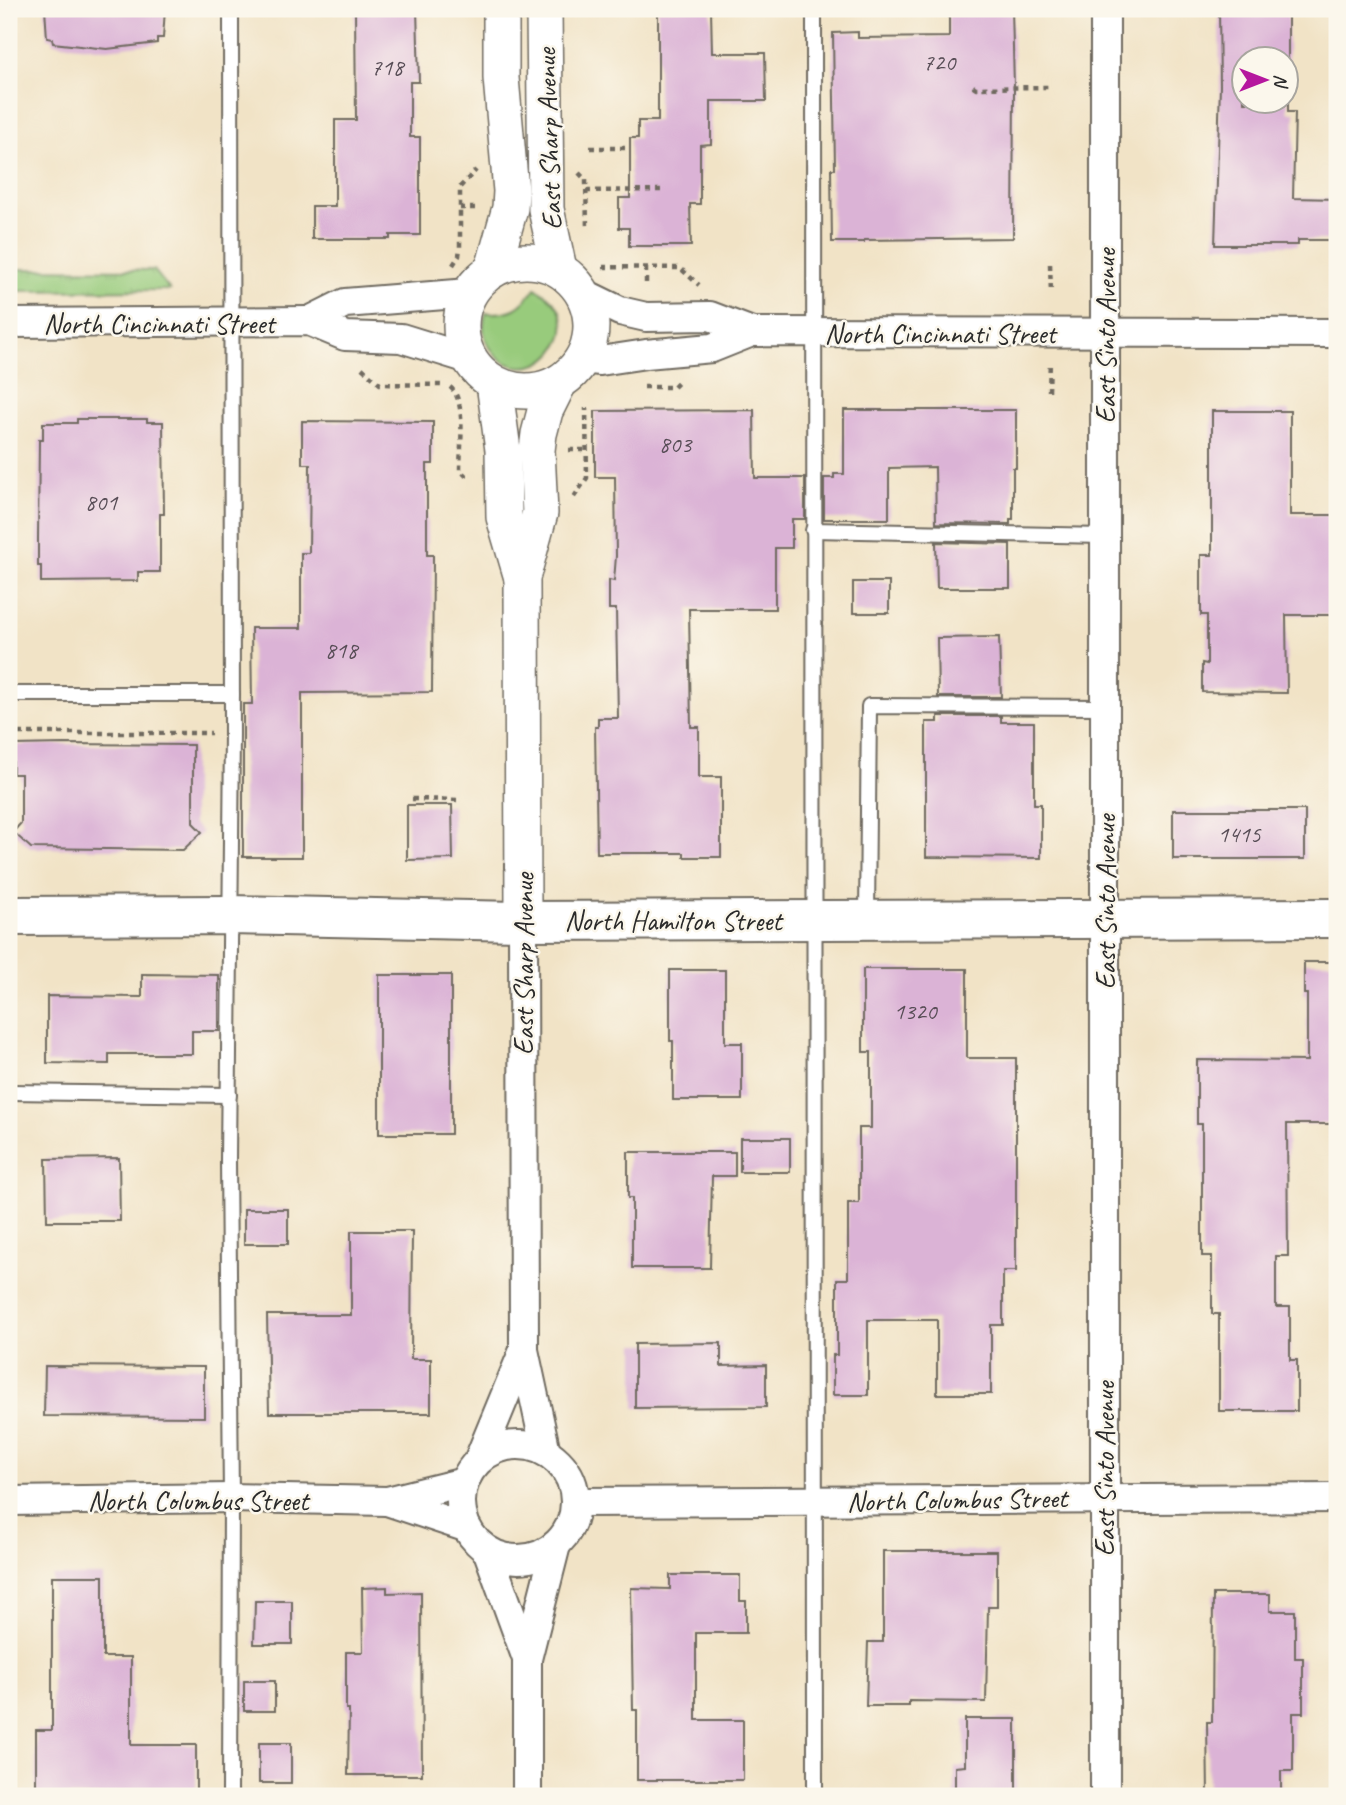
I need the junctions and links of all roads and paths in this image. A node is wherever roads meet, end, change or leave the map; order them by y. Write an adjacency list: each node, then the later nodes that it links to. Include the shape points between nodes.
1 (231, 9): 22 (lane)
2 (501, 9): 17 (street, East Sharp Avenue, via 510,208)
3 (544, 9): 16 (street, East Sharp Avenue, via 546,209)
4 (814, 9): 24 (lane)
5 (1105, 9): 26 (street, East Sinto Avenue)
6 (973, 86): 7 (path)
7 (1050, 87)
8 (590, 148): 9 (path)
9 (630, 148)
10 (484, 161): 17 (path, via 460,187 459,256 455,263)
11 (577, 171): 13 (path, via 586,180)
12 (664, 190): 13 (path)
13 (586, 191): 14 (path)
14 (587, 235)
15 (1051, 264): 19 (path)
16 (579, 275): 17 (street, via 526,260); 18 (path, via 608,268 680,268); 23 (street, North Cincinnati Street, via 620,311 646,317 710,316); 31 (street, via 592,326)
17 (470, 277): 20 (street, North Cincinnati Street, via 345,303); 28 (street, via 461,326)
18 (707, 292)
19 (1051, 293)
20 (309, 321): 22 (street, North Cincinnati Street); 28 (street, North Cincinnati Street, via 345,336 401,338)
21 (9, 323): 22 (street, North Cincinnati Street)
22 (232, 323): 41 (lane)
23 (752, 332): 24 (street, North Cincinnati Street); 31 (street, North Cincinnati Street, via 712,348 600,361)
24 (813, 332): 26 (street, North Cincinnati Street); 37 (lane)
25 (1337, 333): 26 (street, North Cincinnati Street)
26 (1106, 334): 38 (street, East Sinto Avenue)
27 (1050, 358): 34 (path)
28 (469, 359): 32 (street)
29 (359, 366): 35 (path, via 380,384 452,387 460,406 460,470)
30 (682, 379): 33 (path, via 674,387)
31 (577, 380): 32 (street, via 526,392); 36 (path, via 587,478); 39 (street, East Sharp Avenue, via 545,411 538,434 540,513)
32 (494, 383): 39 (street, East Sharp Avenue, via 503,450 504,517)
33 (635, 387)
34 (1049, 391)
35 (470, 480)
36 (573, 500)
37 (813, 530): 38 (lane); 51 (lane)
38 (1104, 536): 42 (street, East Sinto Avenue)
39 (522, 579): 53 (street, East Sharp Avenue)
40 (9, 694): 41 (lane)
41 (232, 694): 44 (lane)
42 (1105, 707): 50 (street, East Sinto Avenue); 52 (lane, via 869,706)
43 (9, 733): 44 (path)
44 (232, 733): 47 (lane)
45 (412, 799): 46 (path)
46 (462, 800)
47 (231, 915): 48 (main road, North Hamilton Street); 53 (main road, North Hamilton Street); 55 (lane)
48 (9, 916)
49 (1337, 918): 50 (main road, North Hamilton Street)
50 (1105, 919): 52 (main road, North Hamilton Street); 60 (street, East Sinto Avenue)
51 (815, 920): 52 (main road, North Hamilton Street); 53 (main road, North Hamilton Street); 62 (lane)
52 (867, 920)
53 (523, 921): 56 (street, East Sharp Avenue)
54 (9, 1092): 55 (lane)
55 (229, 1095): 59 (lane)
56 (524, 1350): 57 (street, East Sharp Avenue); 58 (street, East Sharp Avenue)
57 (546, 1452): 58 (street, via 529,1446 494,1449); 65 (street, via 568,1473)
58 (472, 1471): 64 (street, North Columbus Street); 66 (street, via 460,1497)
59 (231, 1498): 63 (street, North Columbus Street); 64 (street, North Columbus Street); 70 (lane)
60 (1104, 1498): 61 (street, North Columbus Street); 62 (street, North Columbus Street); 73 (street, East Sinto Avenue)
61 (1337, 1498)
62 (815, 1500): 65 (street, North Columbus Street); 72 (lane)
63 (9, 1501)
64 (387, 1501): 66 (street, North Columbus Street)
65 (576, 1502): 67 (street, via 570,1526)
66 (466, 1527): 68 (street)
67 (556, 1545): 68 (street, via 523,1560); 69 (street)
68 (488, 1552): 69 (street)
69 (527, 1659): 71 (street)
70 (230, 1796)
71 (527, 1796)
72 (815, 1796)
73 (1105, 1796)

